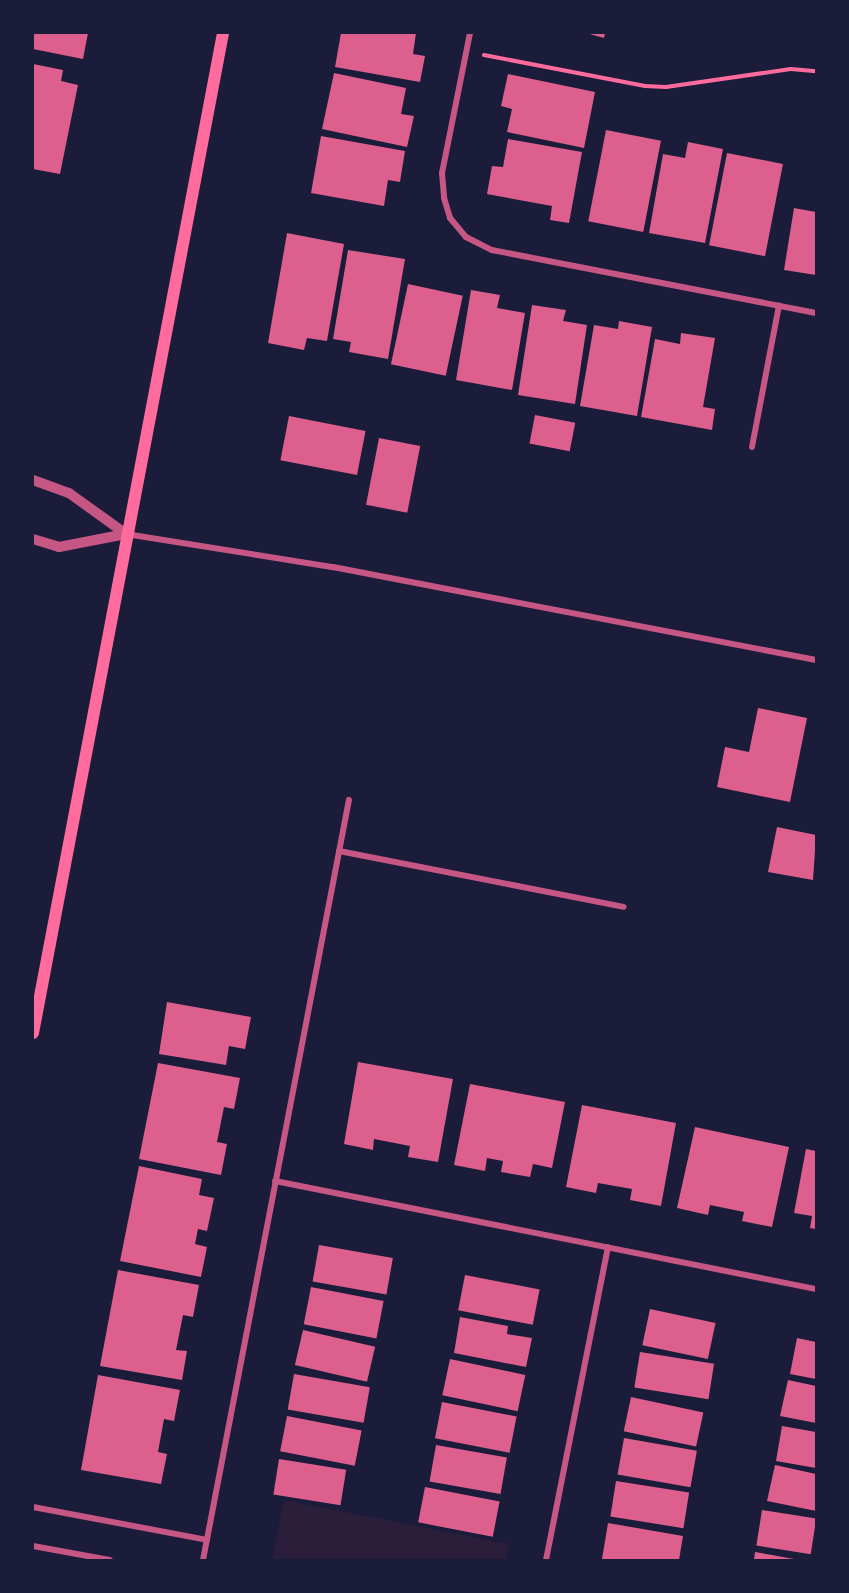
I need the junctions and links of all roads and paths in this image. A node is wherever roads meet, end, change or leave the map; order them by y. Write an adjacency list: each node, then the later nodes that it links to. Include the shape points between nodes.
1 (223, 33): 9 (main road)
2 (470, 33): 3 (street)
3 (466, 51): 4 (path, via 645,86 666,87 791,69); 5 (street, via 442,173 450,218 466,237 492,250)
4 (816, 71)
5 (779, 306): 6 (street); 7 (street)
6 (816, 313)
7 (752, 447)
8 (33, 480): 9 (street, via 69,493)
9 (126, 534): 10 (street, via 59,548); 11 (street, via 333,567); 15 (main road)
10 (33, 539)
11 (816, 660)
12 (349, 800): 13 (street)
13 (339, 851): 14 (street); 16 (street)
14 (624, 907)
15 (33, 1033)
16 (275, 1181): 17 (street); 20 (street)
17 (608, 1247): 18 (street); 24 (street)
18 (816, 1289)
19 (33, 1507): 20 (street)
20 (207, 1540): 23 (street)
21 (33, 1546): 22 (street)
22 (110, 1560)
23 (203, 1560)
24 (546, 1560)

